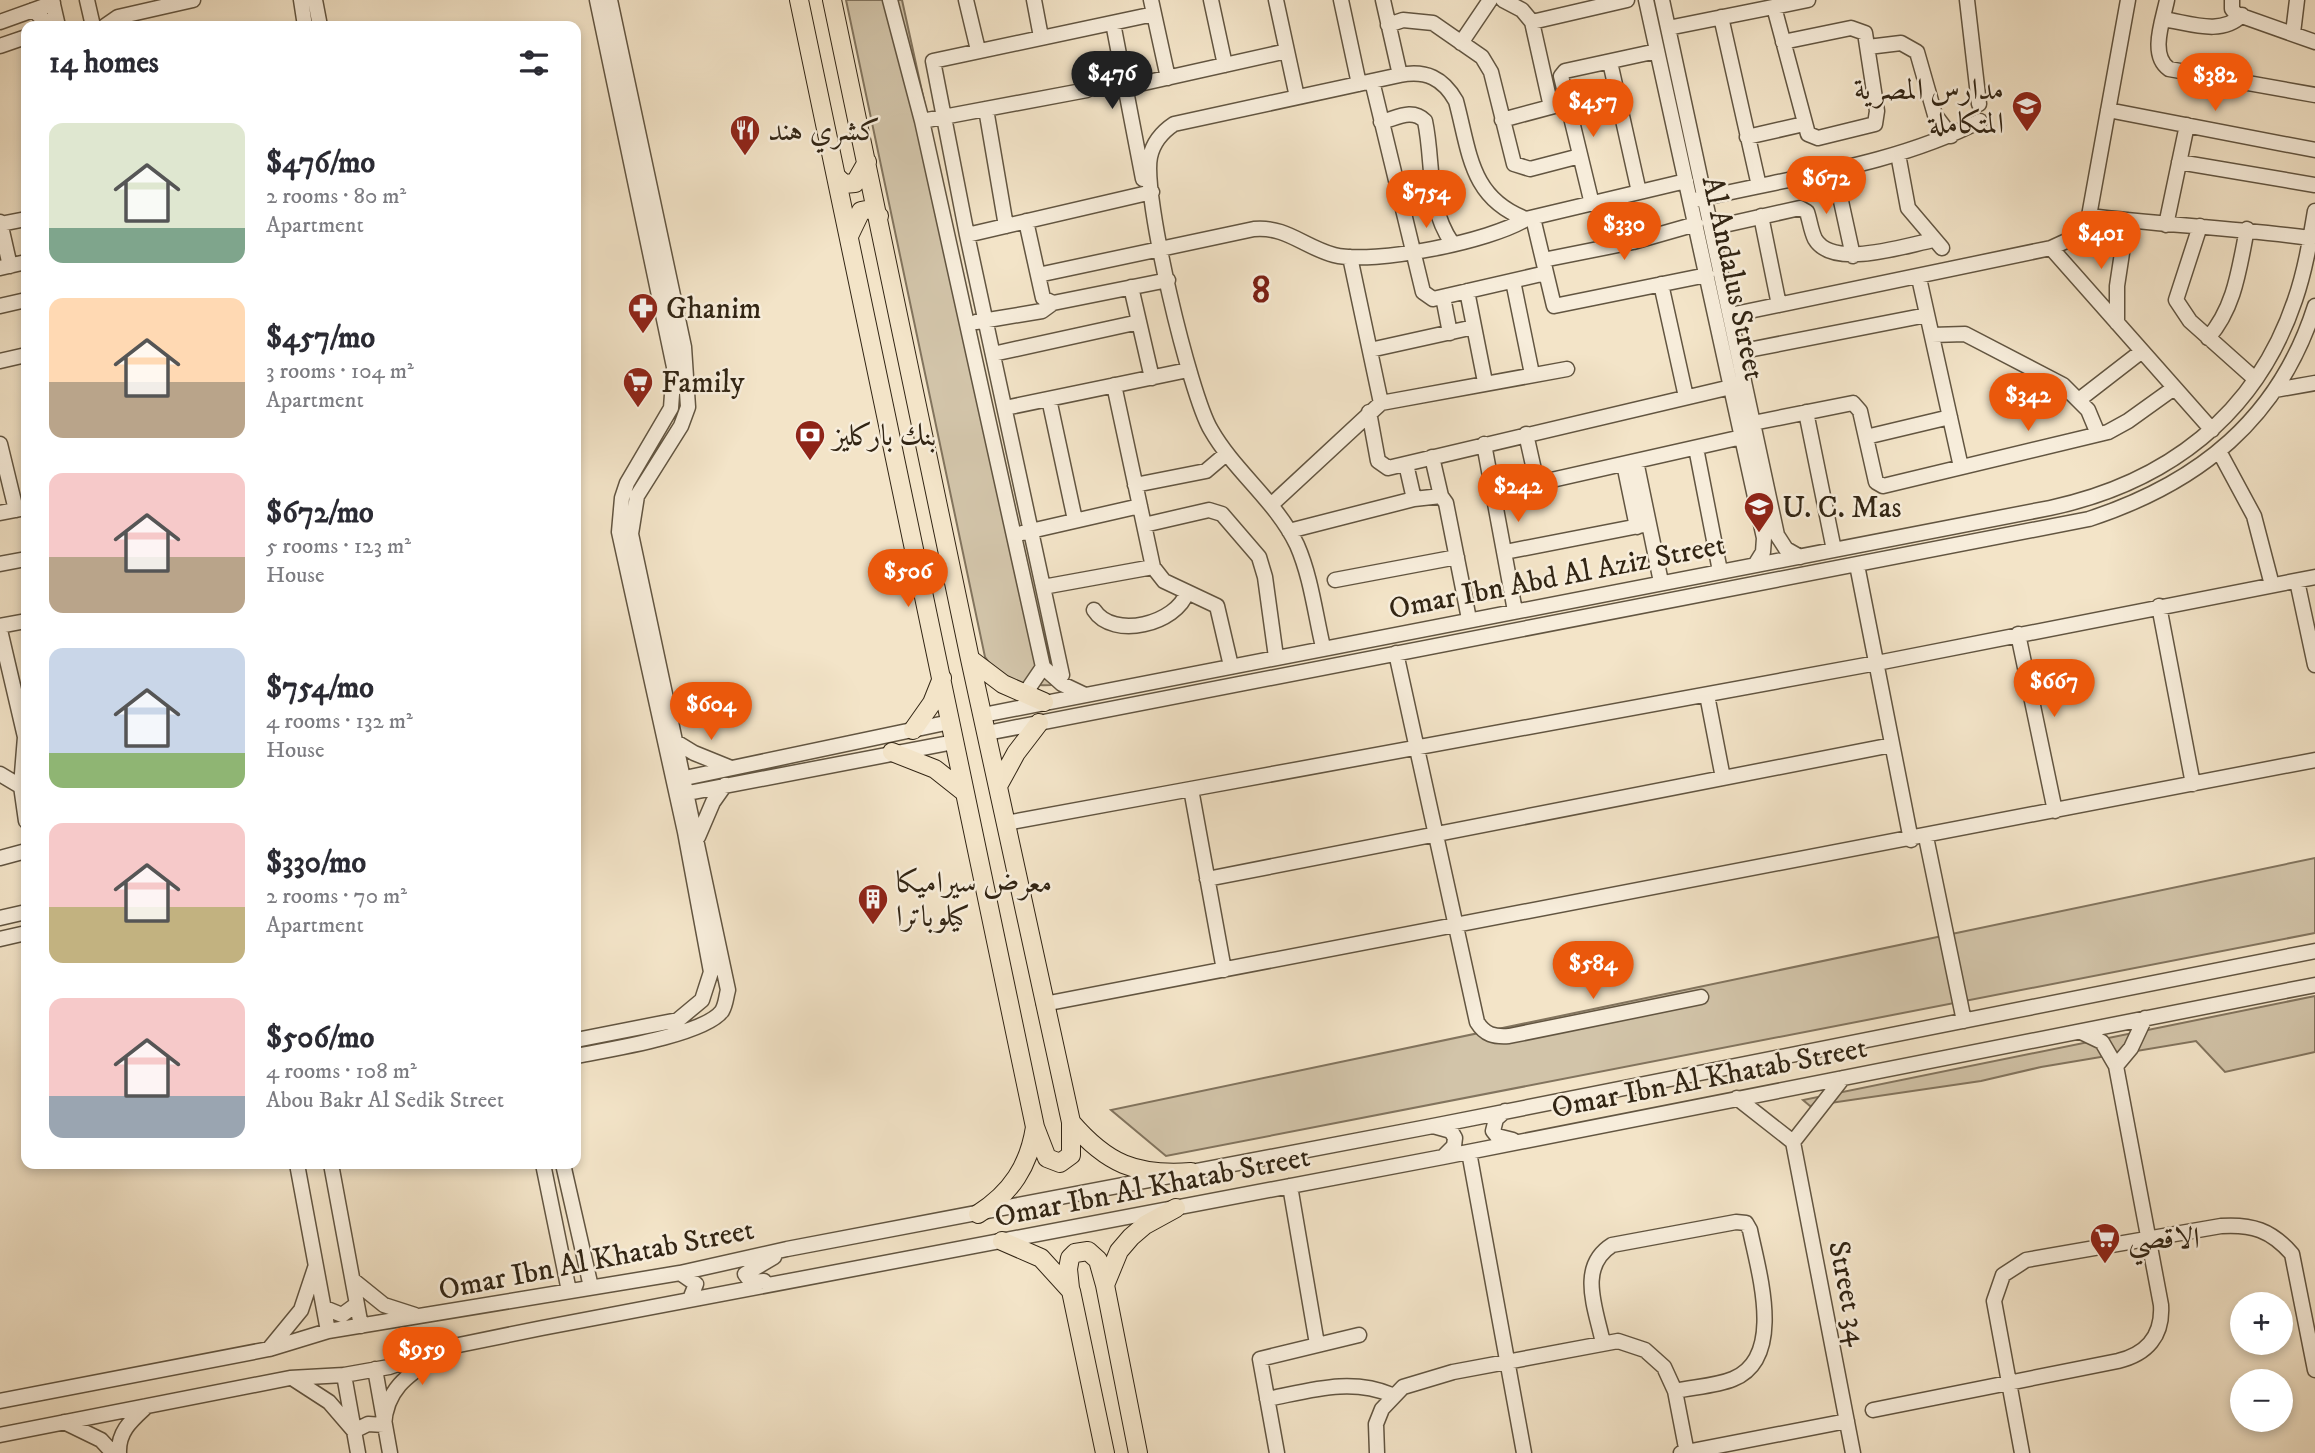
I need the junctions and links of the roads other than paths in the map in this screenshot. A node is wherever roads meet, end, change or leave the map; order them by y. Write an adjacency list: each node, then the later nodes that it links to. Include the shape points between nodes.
1 (88, 0): 40 (street)
2 (121, 0): 33 (street)
3 (193, 0): 33 (street)
4 (301, 0): 42 (street)
5 (597, 0): 89 (street)
6 (610, 0): 89 (street)
7 (799, 0): 90 (main road)
8 (832, 0): 86 (main road)
9 (890, 0): 76 (street)
10 (966, 0): 55 (street)
11 (1034, 0): 48 (street)
12 (1211, 0): 59 (street)
13 (1276, 0): 56 (street)
14 (1341, 0): 62 (street)
15 (1383, 0): 45 (street)
16 (1490, 0): 52 (street)
17 (1503, 0): 36 (street)
18 (1521, 0): 36 (street)
19 (1627, 0): 29 (street)
20 (1646, 0): 57 (street, Al Andalus Street)
21 (1662, 0): 46 (street, Al Andalus Street)
22 (1808, 0): 31 (street)
23 (1967, 0): 70 (street)
24 (2129, 0): 73 (street)
25 (2167, 0): 37 (street)
26 (2232, 0): 34 (street, via 2232,9)
27 (2297, 0): 47 (street)
28 (52, 2): 32 (street); 39 (street)
29 (1598, 3): 36 (street)
30 (1153, 7): 44 (street); 61 (street)
31 (1774, 7): 35 (street); 50 (street)
32 (33, 10): 38 (street); 43 (street)
33 (128, 15): 41 (street)
34 (2242, 15): 37 (street, via 2217,28); 47 (street)
35 (1721, 17): 46 (street); 82 (street)
36 (1530, 18): 71 (street)
37 (2164, 19): 66 (street, via 2159,56 2169,69)
38 (43, 21)
39 (56, 21)
40 (92, 21)
41 (113, 21)
42 (304, 21)
43 (0, 22)
44 (1113, 23): 48 (street); 63 (street)
45 (1388, 25): 52 (street, via 1418,19 1433,23); 60 (street)
46 (1668, 27): 65 (street, Al Andalus Street)
47 (2293, 33): 51 (street)
48 (1041, 37): 55 (street)
49 (21, 39): 53 (street)
50 (1783, 41): 54 (street, via 1859,29 1865,33); 79 (street)
51 (2315, 42)
52 (1461, 43): 75 (street, via 1488,64)
53 (0, 46)
54 (1868, 47): 79 (street, via 1878,118 1875,124 1818,138 1808,134); 81 (street, via 1900,43 1917,52 1935,115)
55 (978, 50): 74 (street, via 933,61)
56 (1287, 51): 59 (street); 67 (street)
57 (1657, 51): 58 (street); 68 (street, Al Andalus Street)
58 (1609, 62): 69 (street, via 1565,71 1560,83); 94 (street)
59 (1225, 65): 61 (street)
60 (1400, 75): 62 (street); 102 (street, via 1425,74 1449,89 1482,187 1500,207)
61 (1168, 78): 63 (street)
62 (1365, 83): 67 (street); 78 (street)
63 (1126, 87): 95 (street)
64 (1087, 90): 72 (street)
65 (1683, 94): 68 (street); 96 (street, Al Andalus Street)
66 (2315, 94)
67 (1297, 97): 95 (street, via 1174,124 1161,135 1150,155)
68 (1668, 98): 91 (street, Al Andalus Street)
69 (1566, 103): 71 (street); 85 (street)
70 (1979, 104)
71 (1551, 107): 75 (street)
72 (986, 109): 74 (street); 109 (street)
73 (2108, 110): 80 (street); 101 (street)
74 (944, 118): 76 (street); 112 (street)
75 (1502, 120): 85 (street, via 1510,157 1521,169)
76 (922, 121): 143 (street)
77 (1980, 121): 81 (street)
78 (1381, 122): 116 (street, via 1411,113 1425,121 1433,200); 119 (street)
79 (1804, 124): 82 (street)
80 (2187, 125): 83 (street); 87 (street)
81 (1951, 136): 84 (street)
82 (1747, 137): 93 (street)
83 (2315, 150)
84 (1898, 154): 88 (street); 120 (street, via 1908,208 1938,244)
85 (1580, 156): 97 (street)
86 (867, 162): 90 (main road, via 855,183 845,184); 99 (main road)
87 (2179, 162): 92 (street); 108 (street)
88 (1835, 169): 93 (street); 120 (street)
89 (639, 172): 252 (street, via 684,347 689,391 681,426 637,496 631,534); 291 (street, via 671,347 674,388 671,408 627,482 620,532 711,972 702,1000 685,1016)
90 (836, 177): 113 (main road)
91 (1686, 181): 94 (street); 96 (street, Al Andalus Street)
92 (2315, 185)
93 (1759, 186): 96 (street)
94 (1639, 192): 97 (street)
95 (1149, 193): 105 (street); 118 (street)
96 (1698, 200): 107 (street, Al Andalus Street); 114 (street, Al Andalus Street)
97 (1592, 204): 102 (street)
98 (2315, 212): 115 (street, Omar Ibn Abd Al Aziz Street)
99 (879, 216): 113 (main road, via 871,209 861,211); 235 (main road)
100 (1761, 216): 114 (street); 120 (street, via 1804,209 1815,239 1824,248); 136 (street)
101 (2089, 216): 104 (street); 117 (street, via 2075,237)
102 (1530, 219): 116 (street, via 1501,233); 123 (street)
103 (21, 220): 106 (street)
104 (2127, 220): 108 (street); 142 (street, via 2116,286)
105 (1026, 221): 109 (street); 124 (street)
106 (0, 223): 122 (street)
107 (1696, 225): 114 (street, Al Andalus Street); 123 (street)
108 (2166, 225): 110 (street)
109 (1006, 226): 112 (street)
110 (2200, 226): 111 (street); 147 (street, via 2176,300)
111 (2247, 229): 115 (street); 147 (street, via 2232,299)
112 (967, 235): 140 (street)
113 (849, 236): 241 (main road)
114 (1709, 238): 125 (street, Al Andalus Street); 138 (street, Al Andalus Street)
115 (2310, 238): 158 (street, Omar Ibn Abd Al Aziz Street, via 2292,310)
116 (1452, 243): 119 (street)
117 (2051, 248): 126 (street); 142 (street)
118 (1162, 250): 121 (street, via 1268,228); 124 (street); 127 (street)
119 (1413, 250): 121 (street, via 1382,257); 132 (street, via 1423,292 1433,299)
120 (1853, 256)
121 (1350, 257): 148 (street)
122 (5, 267)
123 (1544, 267): 128 (street); 129 (street, via 1554,306)
124 (1038, 275): 134 (street, via 1044,298)
125 (1707, 275): 129 (street); 162 (street, Al Andalus Street)
126 (1919, 278): 136 (street); 139 (street)
127 (1168, 280): 130 (street); 155 (street)
128 (1513, 281): 131 (street); 156 (street)
129 (1661, 284): 165 (street)
130 (1132, 287): 134 (street); 141 (street)
131 (1467, 291): 132 (street); 144 (street)
132 (1443, 297): 145 (street)
133 (21, 301): 135 (street)
134 (1052, 303): 140 (street, via 1042,311)
135 (0, 306)
136 (1779, 306): 138 (street)
137 (2315, 306): 164 (street, Omar Ibn Abd Al Aziz Street)
138 (1730, 315): 149 (street, Al Andalus Street)
139 (1927, 315): 146 (street); 149 (street)
140 (985, 320): 143 (street); 151 (street)
141 (1139, 322): 151 (street); 157 (street)
142 (2117, 323): 150 (street)
143 (966, 324): 204 (street)
144 (1474, 327): 145 (street); 159 (street)
145 (1450, 332): 148 (street)
146 (1932, 335): 167 (street, via 1957,334 1980,340); 171 (street)
147 (2208, 338): 158 (street)
148 (1370, 350): 168 (street)
149 (1738, 352): 172 (street, Al Andalus Street)
150 (2142, 352): 163 (street); 167 (street)
151 (993, 354): 169 (street)
152 (21, 356): 153 (street)
153 (0, 361)
154 (1567, 369): 156 (street)
155 (1188, 370): 157 (street); 182 (street, via 1205,419)
156 (1532, 374): 159 (street)
157 (1152, 378): 161 (street)
158 (2255, 379): 173 (street, Omar Ibn Abd Al Aziz Street)
159 (1485, 382): 168 (street)
160 (2315, 383): 164 (street)
161 (1114, 386): 166 (street); 189 (street)
162 (1731, 387): 165 (street); 176 (street, Al Andalus Street)
163 (2174, 388): 173 (street); 175 (street, via 2118,428)
164 (2275, 390): 181 (street, Omar Ibn Abd Al Aziz Street)
165 (1686, 397): 174 (street)
166 (1049, 399): 169 (street); 198 (street)
167 (2080, 399): 175 (street)
168 (1375, 407): 186 (street, via 1379,463 1388,468); 193 (street)
169 (1004, 408): 201 (street)
170 (1807, 412): 172 (street); 177 (street, via 1853,403 1860,411); 206 (street)
171 (1950, 417): 177 (street); 187 (street)
172 (1753, 423): 205 (street, Al Andalus Street)
173 (2212, 430): 196 (street, Omar Ibn Abd Al Aziz Street, via 2171,462 2129,484 2084,501)
174 (1526, 434): 179 (street); 188 (street)
175 (2098, 434): 187 (street)
176 (1742, 437): 180 (street); 205 (street, Al Andalus Street)
177 (1866, 437): 187 (street, via 1879,485)
178 (0, 444): 184 (street)
179 (1484, 444): 183 (street); 190 (street)
180 (1696, 448): 185 (street); 215 (street)
181 (2220, 453): 202 (street, Omar Ibn Abd Al Aziz Street, via 2136,502); 220 (street, via 2254,516)
182 (1226, 454): 189 (street, via 1206,471); 193 (street)
183 (1432, 457): 186 (street); 191 (street)
184 (2, 461): 195 (street)
185 (1630, 463): 188 (street); 200 (street)
186 (1406, 464): 192 (street)
187 (1962, 467)
188 (1537, 483): 190 (street)
189 (1135, 485): 194 (street)
190 (1494, 493): 207 (street)
191 (1441, 496): 192 (street); 208 (street)
192 (1414, 499): 203 (street)
193 (1271, 505): 203 (street)
194 (1140, 506): 198 (street); 199 (street)
195 (21, 509): 197 (street)
196 (2037, 510): 202 (street); 206 (street, Omar Ibn Abd Al Aziz Street)
197 (0, 513)
198 (1075, 520): 201 (street)
199 (1144, 525): 214 (street); 234 (street, via 1209,510 1222,514 1254,547 1263,567)
200 (1643, 526): 207 (street); 219 (street)
201 (1031, 530): 204 (street); 221 (street)
202 (2041, 530): 213 (street, Omar Ibn Abd Al Aziz Street)
203 (1289, 531): 232 (street, via 1306,571)
204 (1014, 534): 237 (street)
205 (1771, 536): 209 (street); 212 (street)
206 (1834, 550): 209 (street, Omar Ibn Abd Al Aziz Street)
207 (1505, 552): 226 (street)
208 (1457, 557): 217 (street); 228 (street)
209 (1800, 557): 212 (street, Omar Ibn Abd Al Aziz Street)
210 (21, 560): 211 (street)
211 (0, 564)
212 (1755, 565): 215 (street, Omar Ibn Abd Al Aziz Street)
213 (1857, 565): 227 (street, Omar Ibn Abd Al Aziz Street); 236 (street)
214 (1153, 567): 221 (street); 222 (street, via 1164,580)
215 (1720, 571): 219 (street, Omar Ibn Abd Al Aziz Street)
216 (2315, 577): 218 (street)
217 (1335, 580)
218 (2297, 580): 220 (street); 238 (street)
219 (1661, 582): 223 (street, Omar Ibn Abd Al Aziz Street)
220 (2272, 585): 224 (street)
221 (1043, 587): 237 (street, via 1061,668)
222 (1187, 592): 225 (street, via 1172,615 1124,626 1106,623); 239 (street, via 1217,606)
223 (1583, 598): 226 (street, Omar Ibn Abd Al Aziz Street); 227 (street)
224 (2159, 606): 231 (street); 262 (street)
225 (1094, 610)
226 (1515, 611): 228 (street, Omar Ibn Abd Al Aziz Street)
227 (1586, 615): 233 (street, Omar Ibn Abd Al Aziz Street)
228 (1469, 620): 232 (street, Omar Ibn Abd Al Aziz Street)
229 (21, 622): 230 (street)
230 (0, 628): 247 (street)
231 (2018, 634): 236 (street); 269 (street)
232 (1323, 648): 234 (street, Omar Ibn Abd Al Aziz Street)
233 (1396, 653): 242 (street, Omar Ibn Abd Al Aziz Street); 256 (street)
234 (1276, 657): 239 (street, Omar Ibn Abd Al Aziz Street)
235 (970, 659): 245 (main road); 246 (main road)
236 (1877, 663): 244 (street); 254 (street)
237 (1043, 665): 243 (street, via 1062,684); 245 (street)
238 (2315, 665)
239 (1231, 666): 240 (street, Omar Ibn Abd Al Aziz Street)
240 (1199, 672): 242 (street); 243 (street, Omar Ibn Abd Al Aziz Street)
241 (942, 678): 248 (main road); 250 (main road)
242 (1204, 691): 249 (street, Omar Ibn Abd Al Aziz Street)
243 (1083, 694): 245 (street, Omar Ibn Abd Al Aziz Street)
244 (1707, 695): 256 (street); 261 (street)
245 (1032, 701): 246 (street, Omar Ibn Abd Al Aziz Street); 249 (street, via 1027,714)
246 (983, 715): 251 (main road)
247 (21, 720)
248 (950, 722): 250 (street); 253 (main road)
249 (1035, 724): 251 (street, Omar Ibn Abd Al Aziz Street); 266 (main road)
250 (913, 730): 255 (street); 259 (street)
251 (987, 733): 266 (main road)
252 (677, 742): 259 (street); 265 (street)
253 (954, 742): 255 (street); 268 (main road)
254 (1892, 745): 261 (street); 274 (street)
255 (916, 748): 257 (street)
256 (1418, 748): 267 (street); 271 (street)
257 (892, 752): 263 (street); 268 (main road, via 935,769)
258 (2315, 760): 262 (street)
259 (733, 769): 265 (street)
260 (0, 774): 264 (street)
261 (1723, 778): 271 (street)
262 (2193, 784): 269 (street)
263 (725, 785): 265 (street); 273 (street)
264 (21, 786)
265 (686, 786): 273 (street)
266 (999, 786): 270 (main road)
267 (1191, 789): 270 (street); 277 (street)
268 (964, 792): 301 (main road)
269 (2055, 811): 272 (street)
270 (1006, 823): 287 (main road)
271 (1436, 836): 277 (street); 280 (street)
272 (1926, 837): 274 (street); 289 (street)
273 (697, 838): 293 (street, via 728,990 725,1004 720,1013 683,1032)
274 (1911, 840): 280 (street)
275 (21, 852): 276 (street)
276 (0, 858)
277 (1207, 879): 284 (street)
278 (21, 913): 279 (street)
279 (0, 918)
280 (1454, 926): 284 (street); 286 (street, via 1477,1023 1488,1034 1509,1036)
281 (21, 934): 282 (street)
282 (0, 939)
283 (2315, 951): 289 (street, Omar Ibn Al Khatab Street)
284 (1224, 970): 287 (street)
285 (2315, 985): 288 (street, Omar Ibn Al Khatab Street)
286 (1701, 998)
287 (1044, 1004): 299 (main road)
288 (2145, 1018): 290 (street, Omar Ibn Al Khatab Street); 295 (street, via 2131,1048)
289 (1964, 1021): 298 (street, Omar Ibn Al Khatab Street)
290 (2081, 1032): 295 (street, via 2102,1042); 296 (street, Omar Ibn Al Khatab Street)
291 (614, 1033): 292 (street); 293 (street)
292 (581, 1039)
293 (617, 1048): 294 (street)
294 (581, 1055)
295 (2116, 1066): 314 (street)
296 (1843, 1078): 297 (street, Omar Ibn Al Khatab Street); 303 (street)
297 (1737, 1098): 302 (street, Omar Ibn Al Khatab Street); 303 (street)
298 (1504, 1111): 300 (street, Omar Ibn Al Khatab Street); 302 (street, via 1496,1119 1494,1133)
299 (1071, 1122): 301 (main road, via 1071,1156 1059,1163 1047,1158); 310 (main road, via 1111,1160 1163,1174)
300 (1433, 1125): 305 (street, via 1451,1131 1455,1138); 310 (street, Omar Ibn Al Khatab Street)
301 (1035, 1127): 313 (main road, via 1018,1178)
302 (1521, 1141): 304 (street, Omar Ibn Al Khatab Street)
303 (1793, 1142): 349 (street, Street 34)
304 (1469, 1152): 305 (street, Omar Ibn Al Khatab Street); 337 (street)
305 (1443, 1157): 311 (street, Omar Ibn Al Khatab Street)
306 (298, 1169): 317 (street)
307 (332, 1169): 319 (street)
308 (544, 1169): 323 (street)
309 (564, 1169): 322 (street)
310 (1191, 1171): 313 (street, Omar Ibn Al Khatab Street)
311 (1290, 1186): 312 (street, Omar Ibn Al Khatab Street); 334 (street)
312 (1176, 1208): 315 (street, Omar Ibn Al Khatab Street); 321 (main road, via 1131,1237 1119,1251)
313 (978, 1214): 316 (street, Omar Ibn Al Khatab Street)
314 (2149, 1238): 330 (street, via 2244,1224 2263,1229 2292,1254); 342 (street, via 2162,1318 2144,1351 2126,1359); 342 (street, via 2026,1260 2003,1275 1994,1301)
315 (1002, 1241): 320 (street, Omar Ibn Al Khatab Street); 324 (main road, via 1041,1258)
316 (787, 1249): 318 (street, Omar Ibn Al Khatab Street); 320 (street, via 747,1270 746,1277 751,1282)
317 (316, 1263): 327 (street); 336 (street, via 301,1310)
318 (680, 1273): 322 (street, Omar Ibn Al Khatab Street); 325 (street, via 696,1284)
319 (353, 1280): 326 (street); 328 (street, via 384,1305)
320 (793, 1281): 325 (street, Omar Ibn Al Khatab Street)
321 (1105, 1285): 324 (main road, via 1098,1259 1081,1251 1070,1258); 359 (main road)
322 (591, 1287): 323 (street, Omar Ibn Al Khatab Street)
323 (569, 1291): 328 (street, Omar Ibn Al Khatab Street)
324 (1071, 1291): 358 (main road)
325 (690, 1299): 335 (street, Omar Ibn Al Khatab Street)
326 (357, 1304): 327 (street, via 342,1315); 329 (street)
327 (325, 1308): 331 (street)
328 (431, 1317): 329 (street, Omar Ibn Al Khatab Street)
329 (361, 1326): 331 (street, Omar Ibn Al Khatab Street)
330 (2311, 1331): 339 (street)
331 (328, 1332): 336 (street, Omar Ibn Al Khatab Street)
332 (1359, 1335): 334 (street)
333 (1603, 1343): 337 (street); 343 (street, via 1618,1340 1645,1350 1664,1367); 343 (street, via 1591,1278 1592,1264 1600,1253 1612,1245 1746,1223 1766,1315 1761,1346 1750,1365 1733,1380)
334 (1317, 1345): 345 (street, via 1260,1359)
335 (449, 1347): 338 (street, Omar Ibn Al Khatab Street); 351 (street, via 398,1384 387,1403)
336 (269, 1349): 346 (street, Omar Ibn Al Khatab Street)
337 (1506, 1362): 344 (street, via 1415,1383); 362 (street)
338 (375, 1369): 340 (street, Omar Ibn Al Khatab Street); 351 (street)
339 (2315, 1370)
340 (344, 1375): 341 (street, Omar Ibn Al Khatab Street); 352 (street)
341 (290, 1378): 347 (street, Omar Ibn Al Khatab Street); 352 (street, via 329,1402)
342 (2009, 1383): 348 (street); 365 (street)
343 (1675, 1391): 363 (street)
344 (1392, 1395): 345 (street, via 1348,1384); 361 (street, via 1376,1424)
345 (1267, 1399): 360 (street)
346 (0, 1401)
347 (147, 1406): 350 (street, Omar Ibn Al Khatab Street); 355 (street, via 125,1427)
348 (1873, 1410)
349 (1847, 1421): 363 (street); 364 (street, Street 34)
350 (64, 1422): 353 (street, Omar Ibn Al Khatab Street); 354 (street, via 101,1440)
351 (384, 1425): 352 (street, via 368,1424); 357 (street)
352 (354, 1431): 356 (street)
353 (0, 1435)
354 (113, 1453)
355 (119, 1453)
356 (358, 1453)
357 (390, 1453)
358 (1105, 1453)
359 (1138, 1453)
360 (1277, 1453)
361 (1377, 1453)
362 (1524, 1453)
363 (1685, 1453)
364 (1853, 1453)
365 (2022, 1453)

